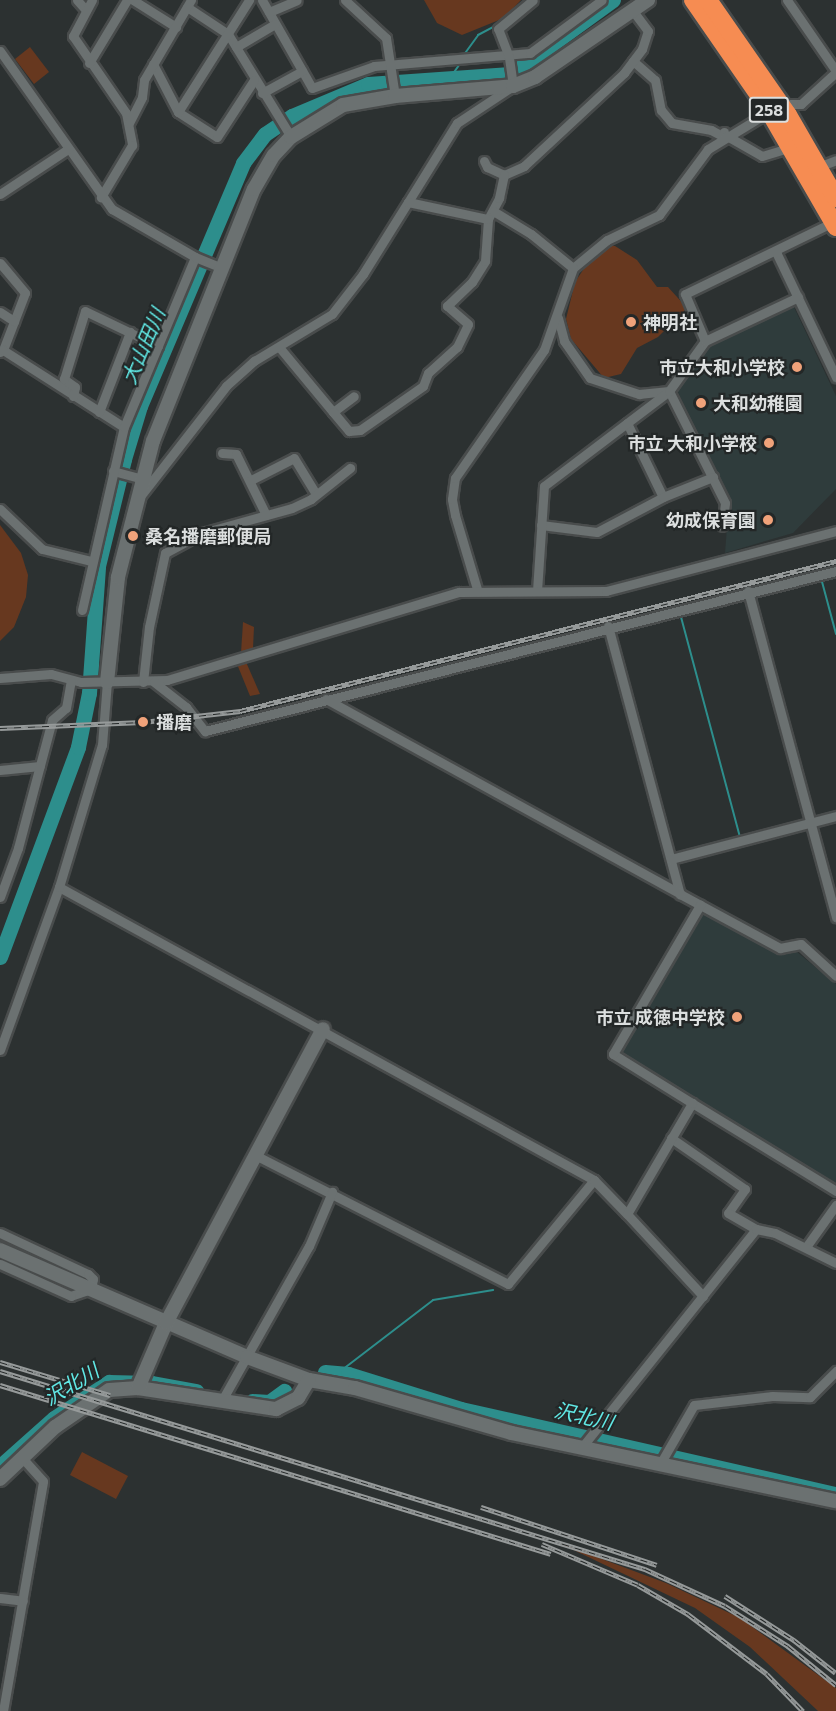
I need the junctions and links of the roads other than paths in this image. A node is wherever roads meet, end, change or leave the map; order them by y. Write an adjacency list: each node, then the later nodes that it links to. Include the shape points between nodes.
1 (77, 0): 16 (street)
2 (92, 0): 16 (street)
3 (127, 0): 26 (street)
4 (133, 0): 20 (street)
5 (249, 0): 21 (street)
6 (262, 0): 18 (street)
7 (297, 0): 18 (street)
8 (345, 0): 28 (street, via 386,38)
9 (533, 0): 24 (street, via 498,30)
10 (602, 0): 24 (street, via 546,44 530,53)
11 (648, 0): 17 (street)
12 (693, 0): 36 (highway, 258)
13 (708, 0): 45 (highway, 258, via 788,115)
14 (787, 0): 30 (street)
15 (189, 3): 20 (street); 21 (street)
16 (86, 10): 26 (street, via 73,36)
17 (633, 11): 25 (street, via 648,31); 32 (street, via 553,66)
18 (269, 12): 19 (street)
19 (275, 24): 22 (street); 29 (street)
20 (176, 27): 27 (street)
21 (228, 34): 22 (street); 37 (street)
22 (236, 47): 31 (street)
23 (0, 51): 42 (street)
24 (509, 57): 28 (street); 32 (street)
25 (633, 61): 40 (street, via 655,80 665,118 679,127 711,130); 46 (street, via 545,150)
26 (89, 63): 38 (street, via 116,95)
27 (153, 64): 37 (street); 38 (street)
28 (393, 64): 29 (street, via 350,72 312,88); 34 (street)
29 (302, 71): 33 (street)
30 (836, 71): 35 (street, via 801,104)
31 (254, 80): 33 (street); 37 (street, via 218,137)
32 (513, 86): 34 (street); 50 (street, via 457,123)
33 (262, 93): 39 (street)
34 (395, 96): 39 (street, via 344,105)
35 (790, 104)
36 (764, 110): 40 (street, via 724,132); 41 (highway, 258)
37 (178, 112)
38 (129, 123): 48 (street, via 129,154)
39 (289, 134): 56 (street, via 265,167)
40 (725, 136): 41 (street, via 762,156); 57 (street, via 692,168 659,215 607,240)
41 (792, 147): 52 (highway, 258)
42 (68, 148): 47 (street); 48 (street)
43 (836, 160): 45 (street)
44 (484, 161): 46 (street)
45 (818, 167): 49 (highway, 258)
46 (504, 175): 51 (street)
47 (0, 194)
48 (101, 197): 54 (street, via 118,216)
49 (836, 198)
50 (408, 202): 51 (street); 65 (street, via 332,314)
51 (490, 215): 57 (street, via 531,234); 72 (street, via 485,261 472,282 447,306 468,324 449,358 428,373 423,386 360,430 349,431)
52 (835, 224): 53 (street)
53 (776, 252): 58 (street); 63 (street, via 685,294)
54 (197, 258): 56 (street); 64 (street)
55 (0, 263): 61 (street, via 25,293)
56 (220, 267): 79 (street)
57 (573, 268): 60 (street)
58 (798, 297): 63 (street); 67 (street)
59 (0, 312): 61 (street)
60 (558, 318): 68 (street, via 564,341 590,378 639,394); 91 (street, via 525,379 455,478 455,515)
61 (14, 321): 66 (street)
62 (130, 332): 64 (street); 69 (street, via 85,311 64,379 75,387); 71 (street)
63 (705, 341): 68 (street)
64 (158, 346): 74 (street)
65 (279, 347): 72 (street); 83 (street, via 254,361 226,386)
66 (2, 351): 69 (street)
67 (836, 377)
68 (669, 391): 73 (street); 78 (street)
69 (73, 396): 71 (street)
70 (354, 396): 72 (street)
71 (99, 412): 74 (street)
72 (333, 412)
73 (627, 423): 82 (street); 86 (street, via 544,486)
74 (124, 428): 77 (street)
75 (222, 453): 80 (street, via 236,454)
76 (350, 468): 81 (street)
77 (114, 471): 79 (street); 89 (street)
78 (712, 477): 82 (street); 87 (street, via 725,503)
79 (139, 479): 83 (street)
80 (251, 480): 81 (street, via 294,458); 85 (street)
81 (316, 494): 85 (street, via 292,508)
82 (663, 497): 86 (street, via 597,532)
83 (137, 501): 98 (street, via 118,577)
84 (0, 509): 89 (street, via 42,549)
85 (266, 515): 99 (street, via 202,533 165,553 149,627)
86 (541, 525): 92 (street)
87 (722, 526)
88 (836, 531): 92 (street, via 606,591)
89 (91, 561): 94 (street)
90 (836, 571): 93 (street)
91 (477, 589): 92 (street); 100 (street, via 284,643 197,674)
92 (537, 591)
93 (748, 591): 95 (street); 105 (street)
94 (82, 610)
95 (608, 626): 101 (street); 106 (street)
96 (0, 678): 97 (street, via 51,674)
97 (71, 681): 98 (street); 102 (street, via 66,708 52,720)
98 (105, 682): 99 (street); 107 (street, via 102,744)
99 (143, 682): 100 (street)
100 (154, 682): 101 (street, via 186,707 205,730)
101 (326, 699): 108 (street)
102 (40, 766): 103 (street); 109 (street)
103 (0, 770)
104 (836, 816): 105 (street)
105 (810, 824): 106 (street); 111 (street)
106 (671, 859): 108 (street)
107 (59, 886): 113 (street); 114 (street)
108 (680, 894): 110 (street)
109 (0, 897)
110 (700, 905): 112 (street, via 780,948 801,944); 115 (street, via 613,1054)
111 (836, 917)
112 (836, 976)
113 (323, 1029): 117 (street); 118 (street)
114 (0, 1050)
115 (692, 1103): 116 (street); 119 (street)
116 (671, 1138): 122 (street); 123 (street, via 745,1189 728,1213)
117 (255, 1155): 120 (street); 131 (street)
118 (594, 1180): 120 (street, via 508,1284 397,1230); 122 (street)
119 (836, 1191)
120 (332, 1192): 132 (street, via 309,1246)
121 (836, 1205): 125 (street)
122 (627, 1215): 130 (street)
123 (756, 1229): 125 (street); 130 (street)
124 (0, 1233): 129 (street, via 88,1274 93,1279)
125 (806, 1246): 127 (street)
126 (0, 1250): 129 (street)
127 (836, 1263)
128 (0, 1264): 129 (street, via 71,1296)
129 (91, 1289): 131 (street)
130 (703, 1296): 137 (street)
131 (166, 1323): 132 (street); 135 (street)
132 (247, 1357): 134 (street); 136 (street)
133 (836, 1371): 139 (street, via 810,1397 771,1396 694,1406)
134 (309, 1380): 136 (street, via 298,1398 276,1409); 137 (street, via 355,1388 512,1433)
135 (139, 1383): 136 (street); 138 (street, via 109,1390 55,1427)
136 (224, 1397)
137 (584, 1445): 139 (street)
138 (22, 1458): 140 (street); 143 (street, via 43,1481)
139 (663, 1458): 141 (street)
140 (3, 1472)
141 (836, 1501)
142 (0, 1598): 143 (street)
143 (23, 1601): 144 (street)
144 (3, 1711)

